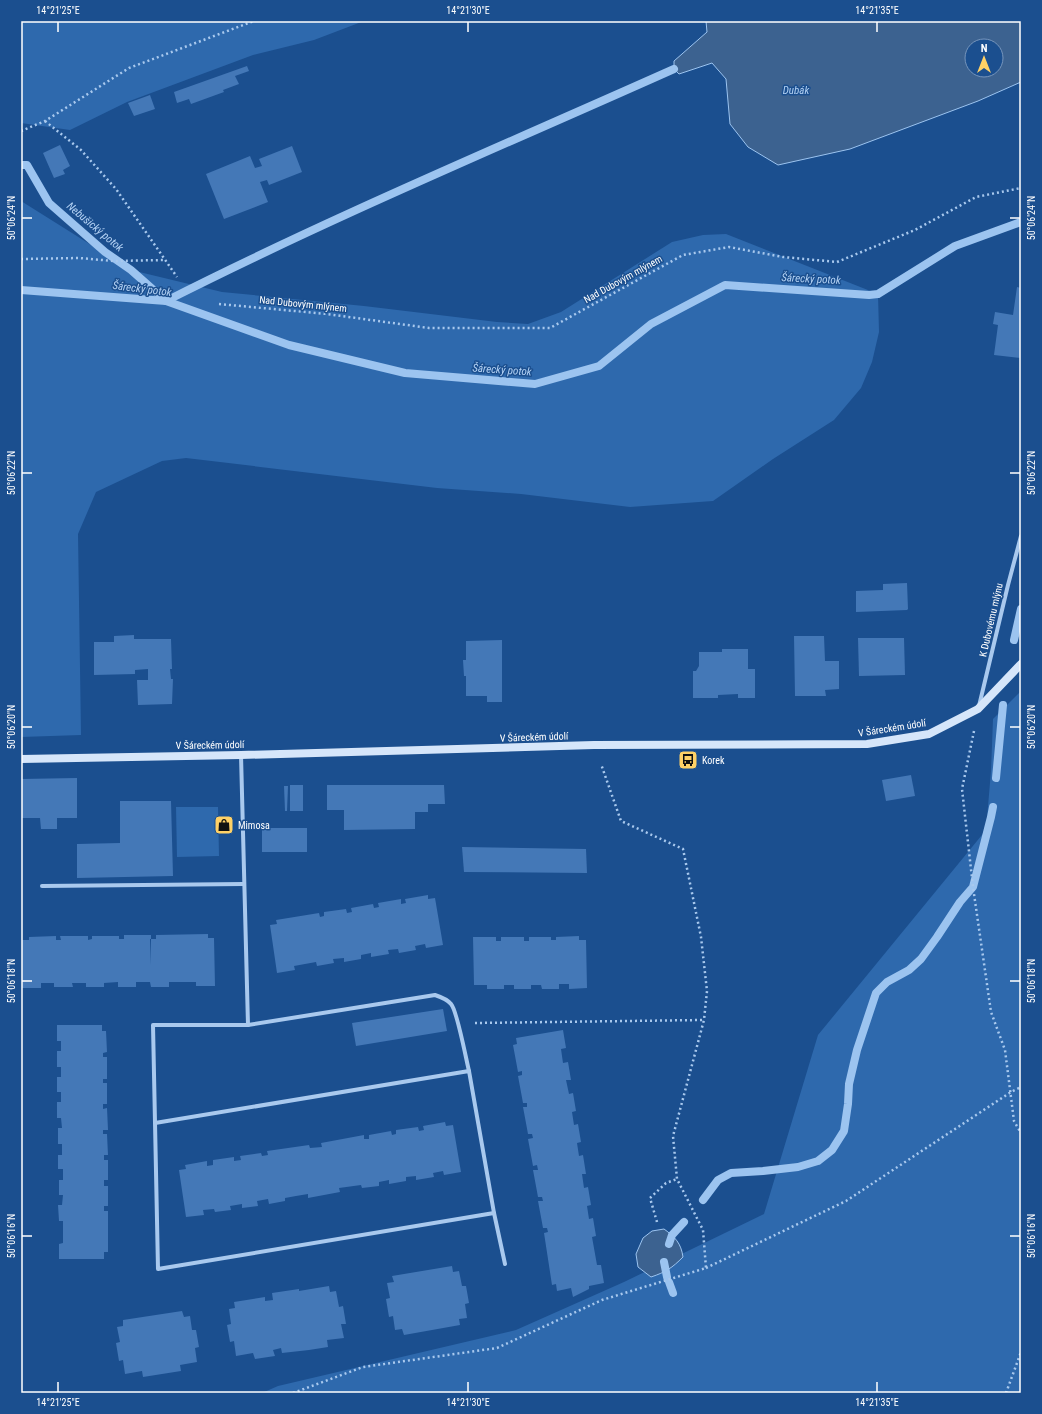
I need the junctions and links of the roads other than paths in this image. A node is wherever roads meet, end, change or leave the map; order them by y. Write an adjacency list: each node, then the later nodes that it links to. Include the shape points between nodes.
1 (1021, 536): 3 (street, K Dubovému mlýnu)
2 (1021, 664): 3 (street, V Šáreckém údolí)
3 (978, 708): 4 (street, V Šáreckém údolí, via 929,734 866,744 594,745)
4 (241, 755): 5 (street, V Šáreckém údolí); 6 (street)
5 (21, 759)
6 (244, 884): 7 (street); 8 (street)
7 (42, 886)
8 (248, 1025): 9 (street, via 435,995 452,1004); 10 (street, via 153,1025)
9 (469, 1071): 10 (street); 11 (street)
10 (155, 1123): 11 (street, via 158,1270)
11 (494, 1213): 12 (street)
12 (505, 1264)

